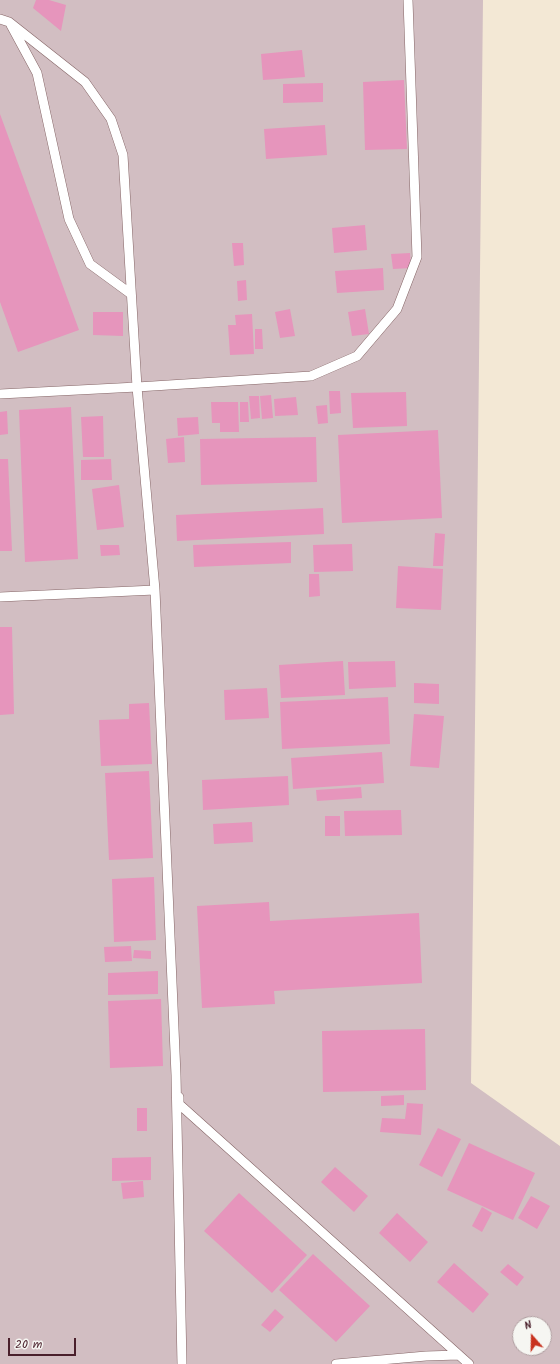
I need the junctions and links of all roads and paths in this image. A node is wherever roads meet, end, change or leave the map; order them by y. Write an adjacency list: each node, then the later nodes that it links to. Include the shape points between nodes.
1 (408, 0): 4 (lane, via 417,257 397,309 357,356 311,376)
2 (4, 21): 3 (lane, via 37,73 68,219 90,264); 3 (lane, via 85,82 111,119 123,156)
3 (131, 294): 4 (lane)
4 (137, 388): 5 (lane); 6 (lane)
5 (0, 394)
6 (155, 590): 7 (lane); 8 (lane)
7 (0, 597)
8 (176, 1075): 9 (lane, via 180,1104); 11 (lane)
9 (459, 1355): 10 (lane); 13 (lane)
10 (426, 1360): 12 (lane)
11 (182, 1364)
12 (336, 1364)
13 (469, 1364)

